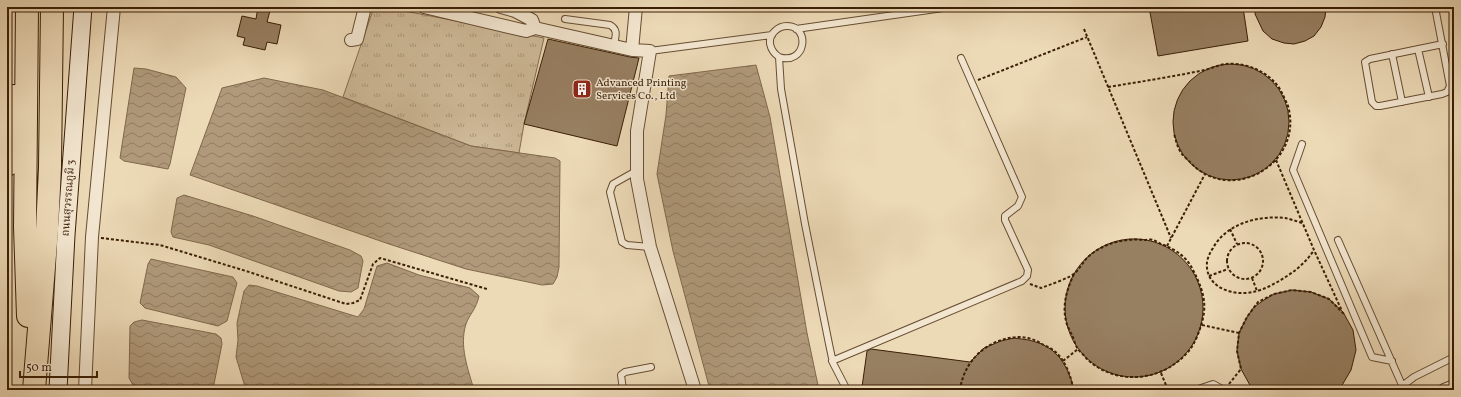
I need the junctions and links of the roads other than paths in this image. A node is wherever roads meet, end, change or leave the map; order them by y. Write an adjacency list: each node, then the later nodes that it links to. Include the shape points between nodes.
1 (14, 7): 28 (highway, via 14,82)
2 (27, 7): 38 (highway, via 25,227)
3 (52, 7): 39 (highway, via 50,167)
4 (83, 7): 40 (main road, ถนนสุวรรณภูมิ 3, via 66,235)
5 (114, 7): 41 (street, via 92,237)
6 (365, 7): 16 (street, via 357,39)
7 (424, 7): 13 (street, via 526,30)
8 (502, 7): 13 (street, via 532,20)
9 (636, 7): 20 (street)
10 (950, 7): 14 (lane)
11 (1435, 7): 17 (lane)
12 (565, 19): 18 (lane, via 610,25 616,31)
13 (535, 28): 18 (street)
14 (796, 29): 15 (lane, via 785,26); 23 (lane, via 802,38 802,48 789,59)
15 (772, 34): 21 (lane); 23 (lane, via 770,45)
16 (351, 40)
17 (1442, 44): 19 (lane); 25 (lane, via 1450,86 1448,92)
18 (614, 46): 20 (street)
19 (1418, 49): 22 (lane); 25 (lane)
20 (632, 50): 21 (street)
21 (650, 51): 29 (street, via 637,131)
22 (1392, 54): 26 (lane); 26 (lane, via 1365,62 1372,102 1376,106)
23 (779, 57): 33 (lane, via 781,89)
24 (961, 58): 33 (lane, via 1022,197 1018,206 1005,216 1005,220 1028,270 1027,276 1022,281)
25 (1429, 96): 26 (lane)
26 (1402, 102)
27 (1302, 144): 34 (lane, via 1293,170 1372,357)
28 (7, 165)
29 (636, 171): 31 (street); 31 (lane, via 613,184 610,192 622,242 627,246)
30 (1338, 240): 34 (lane)
31 (650, 247): 43 (street)
32 (1454, 357): 36 (lane)
33 (832, 361): 44 (lane)
34 (1392, 361): 36 (lane)
35 (651, 367): 42 (lane, via 621,375)
36 (1402, 385): 47 (lane)
37 (1454, 386): 48 (street)
38 (30, 390)
39 (34, 390)
40 (58, 390)
41 (85, 390)
42 (622, 390)
43 (694, 390)
44 (847, 390)
45 (1195, 390): 46 (lane, via 1213,384)
46 (1224, 390)
47 (1397, 390)
48 (1444, 390)

